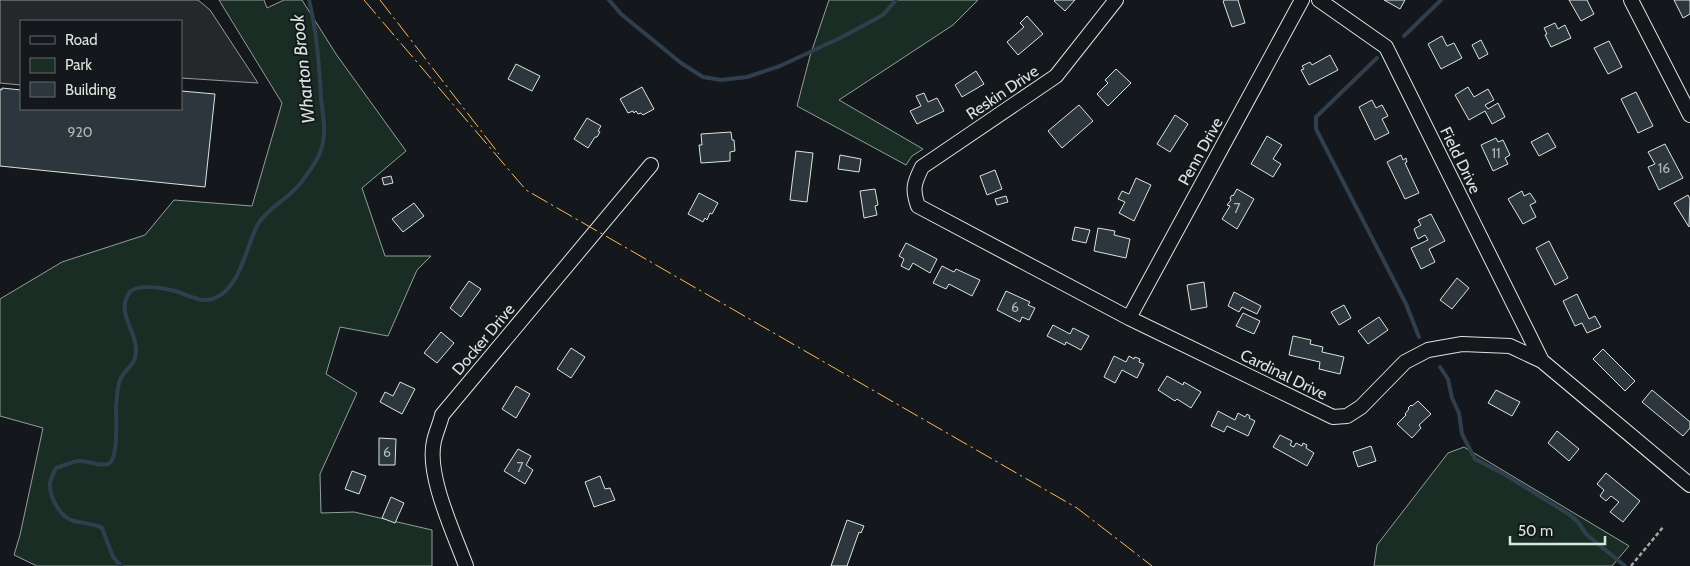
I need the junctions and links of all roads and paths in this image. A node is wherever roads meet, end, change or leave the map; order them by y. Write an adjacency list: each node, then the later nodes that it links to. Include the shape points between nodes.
1 (1116, 0): 7 (street, Reskin Drive, via 1056,76 922,167 914,182)
2 (1302, 0): 8 (street, Penn Drive)
3 (1319, 0): 9 (street, Field Drive, via 1386,47)
4 (1632, 0): 5 (street)
5 (1690, 115)
6 (651, 164): 12 (street, Docker Drive, via 442,415 434,442 436,483)
7 (918, 206): 8 (street, Cardinal Drive)
8 (1129, 318): 9 (street, Cardinal Drive, via 1333,417 1347,416 1361,407 1405,362 1428,350 1462,344 1510,346)
9 (1542, 361): 10 (street, Cardinal Drive)
10 (1690, 485)
11 (1664, 526): 13 (path)
12 (466, 566)
13 (1631, 566)

